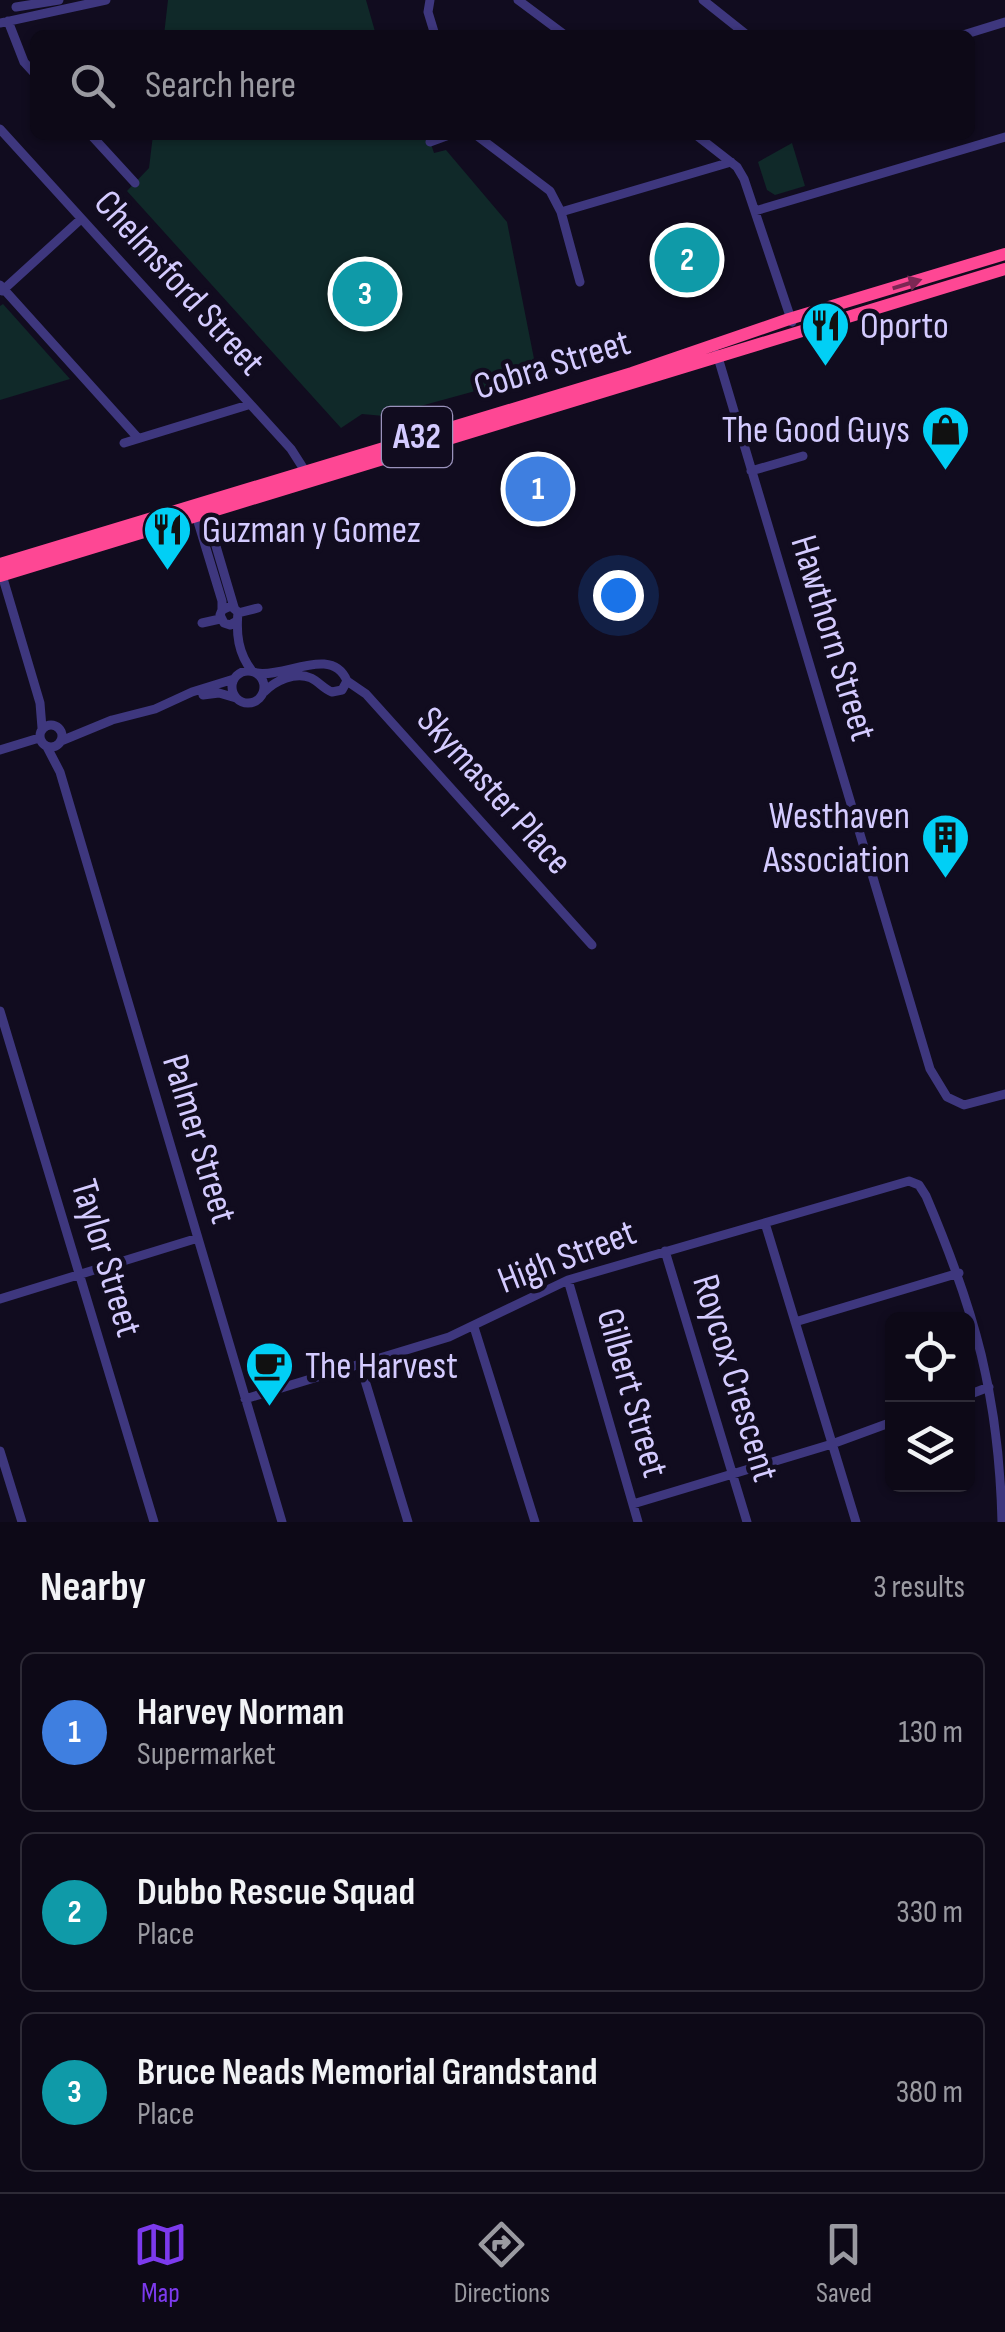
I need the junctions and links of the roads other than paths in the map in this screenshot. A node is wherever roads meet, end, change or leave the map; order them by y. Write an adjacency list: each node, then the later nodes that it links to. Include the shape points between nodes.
1 (58, 0): 6 (street)
2 (106, 0): 6 (street)
3 (430, 0): 8 (street)
4 (518, 0): 9 (street)
5 (703, 0): 10 (street)
6 (11, 14): 12 (street)
7 (1005, 22): 11 (street)
8 (434, 30)
9 (558, 30)
10 (741, 30)
11 (975, 31)
12 (30, 69)
13 (0, 128): 24 (street, Chelmsford Street)
14 (1005, 137): 22 (street)
15 (95, 140): 21 (street)
16 (435, 140): 19 (street)
17 (483, 140): 23 (street, via 550,191)
18 (702, 140): 20 (street)
19 (430, 142)
20 (731, 162): 22 (street); 23 (street)
21 (134, 183)
22 (755, 211): 29 (street)
23 (561, 212): 27 (street)
24 (82, 219): 28 (street); 32 (street, Chelmsford Street)
25 (1005, 254): 29 (highway, Cobra Street / A32, one-way to 25)
26 (1005, 269): 30 (highway, Cobra Street / A32)
27 (580, 282)
28 (1, 289): 33 (street)
29 (789, 319): 30 (street); 31 (highway, Cobra Street / A32)
30 (802, 330): 31 (highway, Cobra Street / A32)
31 (716, 352): 36 (street, Hawthorn Street); 37 (highway, Cobra Street / A32)
32 (248, 405): 33 (street); 37 (street, Chelmsford Street)
33 (138, 438): 34 (street)
34 (124, 443)
35 (803, 456): 36 (street)
36 (752, 470): 57 (street, Hawthorn Street, via 930,1069 947,1097 964,1105)
37 (308, 475): 38 (highway, Cobra Street / A32)
38 (200, 510): 39 (highway, Cobra Street / A32); 41 (street); 42 (street)
39 (0, 572): 51 (street, Palmer Street)
40 (258, 608): 41 (street)
41 (236, 614): 42 (street); 42 (street, via 233,624); 44 (street, via 242,653)
42 (222, 617): 43 (street); 45 (street, via 237,655)
43 (202, 623)
44 (255, 672): 45 (street); 46 (street, via 324,664 338,668); 47 (street)
45 (235, 678): 48 (street); 49 (street)
46 (347, 681): 47 (street, via 332,692 300,676); 55 (street, Skymaster Place, via 366,694)
47 (264, 692): 49 (street, via 254,702)
48 (181, 698): 49 (street); 50 (street)
49 (236, 698)
50 (112, 720): 51 (street); 52 (street)
51 (48, 733): 52 (street); 52 (street, Palmer Street, via 62,735); 53 (street); 54 (street, Palmer Street)
52 (60, 742): 54 (street, Palmer Street)
53 (0, 750)
54 (60, 772): 59 (street, Palmer Street)
55 (592, 945)
56 (0, 1012): 61 (street, Taylor Street)
57 (1005, 1094)
58 (764, 1223): 60 (street, High Street); 62 (street, High Street, via 914,1182); 65 (street)
59 (198, 1238): 61 (street); 70 (street, Palmer Street)
60 (665, 1251): 63 (street, High Street); 74 (street, Roycox Crescent)
61 (79, 1274): 64 (street); 77 (street, Taylor Street)
62 (959, 1274): 65 (street); 68 (street)
63 (568, 1280): 66 (street, High Street); 75 (street, Gilbert Street)
64 (0, 1298)
65 (796, 1322): 72 (street)
66 (474, 1327): 67 (street, High Street); 80 (street)
67 (360, 1364): 70 (street, High Street); 79 (street)
68 (990, 1387): 69 (street); 84 (street)
69 (975, 1392)
70 (245, 1399): 78 (street, Palmer Street)
71 (885, 1425): 72 (street)
72 (832, 1444): 74 (street); 83 (street)
73 (0, 1451): 76 (street)
74 (732, 1474): 75 (street); 82 (street, Roycox Crescent)
75 (632, 1504): 81 (street, Gilbert Street)
76 (22, 1522)
77 (154, 1522)
78 (282, 1522)
79 (408, 1522)
80 (535, 1522)
81 (638, 1522)
82 (747, 1522)
83 (856, 1522)
84 (1002, 1522)

